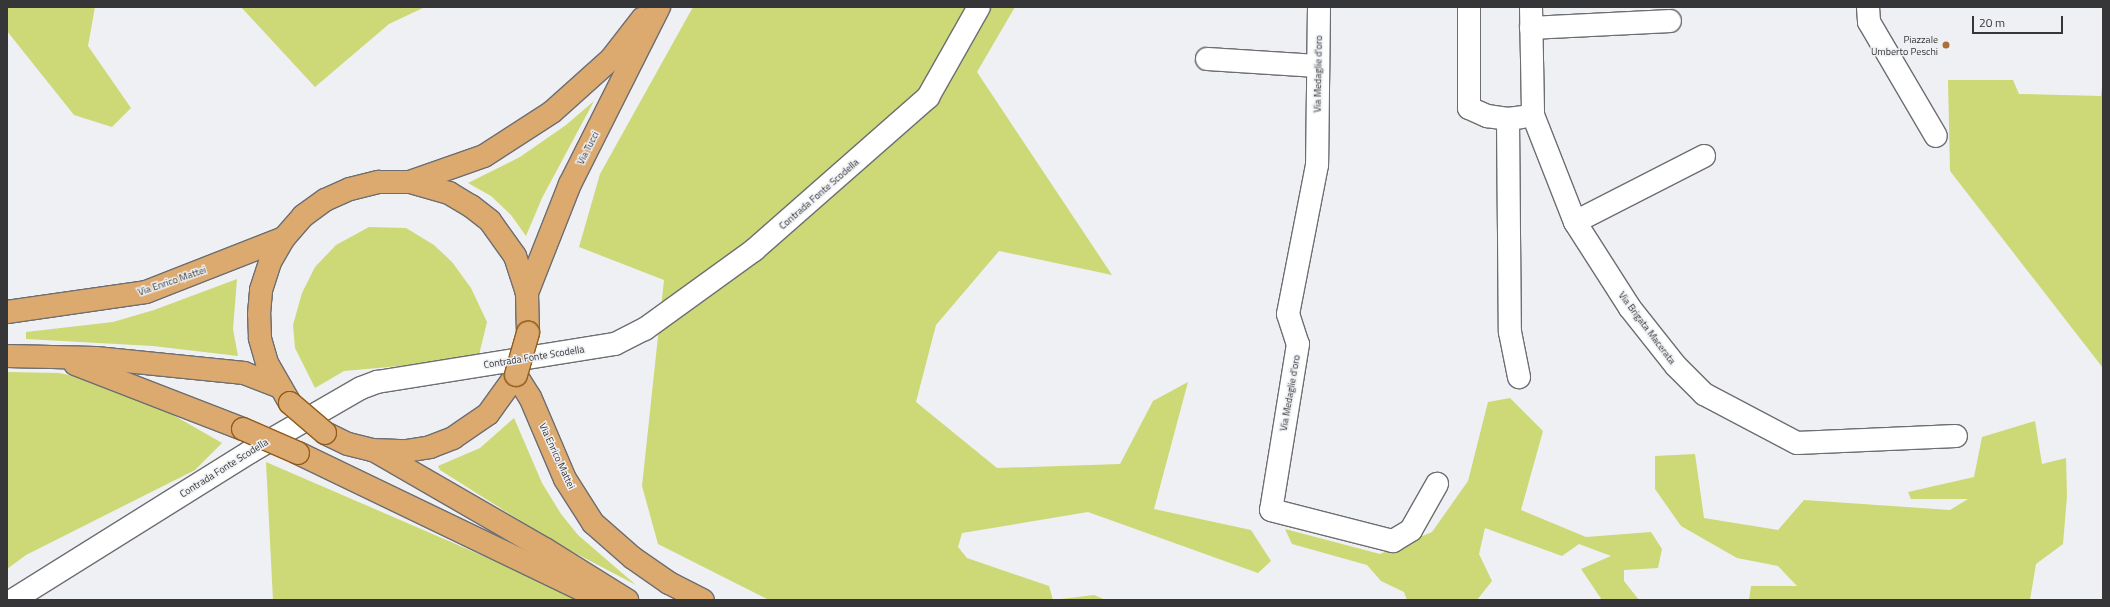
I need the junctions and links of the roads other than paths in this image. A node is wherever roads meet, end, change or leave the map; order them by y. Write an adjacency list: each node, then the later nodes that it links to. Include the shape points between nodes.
1 (651, 7): 15 (main road, via 611,59 552,112 484,156 443,173)
2 (659, 7): 18 (main road, Via Tucci, via 570,184)
3 (978, 7): 28 (street, Contrada Fonte Scodella, via 928,97 754,250 645,329 615,344 377,382 361,388 250,452)
4 (1319, 7): 10 (street, Via Medaglie d'oro)
5 (1469, 7): 12 (street, via 1469,108 1487,116)
6 (1868, 7): 13 (street, via 1869,22)
7 (1531, 17): 8 (street); 11 (street, Via Brigata Macerata)
8 (1670, 21)
9 (1207, 58): 10 (street)
10 (1318, 66): 27 (street, Via Medaglie d'oro, via 1317,165 1288,314 1298,344 1271,510 1393,541 1411,530)
11 (1533, 115): 12 (street); 16 (street, Via Brigata Macerata)
12 (1508, 119): 23 (street, via 1510,332)
13 (1936, 136)
14 (1704, 156): 16 (street)
15 (410, 182): 17 (main road, via 379,182 350,189 325,200 303,216); 18 (main road, via 449,193 471,206 490,222 515,256)
16 (1575, 222): 25 (street, Via Brigata Macerata, via 1630,308 1676,366 1704,394 1797,443)
17 (284, 238): 19 (main road, Via Enrico Mattei, via 146,292); 24 (main road, via 270,262 261,290 258,314 260,338 267,363)
18 (527, 293): 22 (main road, bridge, via 528,333)
19 (7, 312)
20 (7, 356): 21 (main road)
21 (54, 356): 24 (main road, via 244,373); 29 (main road, bridge, via 298,453)
22 (516, 375): 26 (main road, via 488,414 453,438 430,447 406,451); 31 (main road, Via Enrico Mattei, via 530,397 565,479 593,524 633,558 669,583)
23 (1519, 377)
24 (284, 395): 26 (main road, bridge, via 325,433 348,444)
25 (1956, 436)
26 (372, 450): 30 (main road, via 545,549)
27 (1438, 484)
28 (13, 600)
29 (604, 600)
30 (627, 600)
31 (703, 600)

